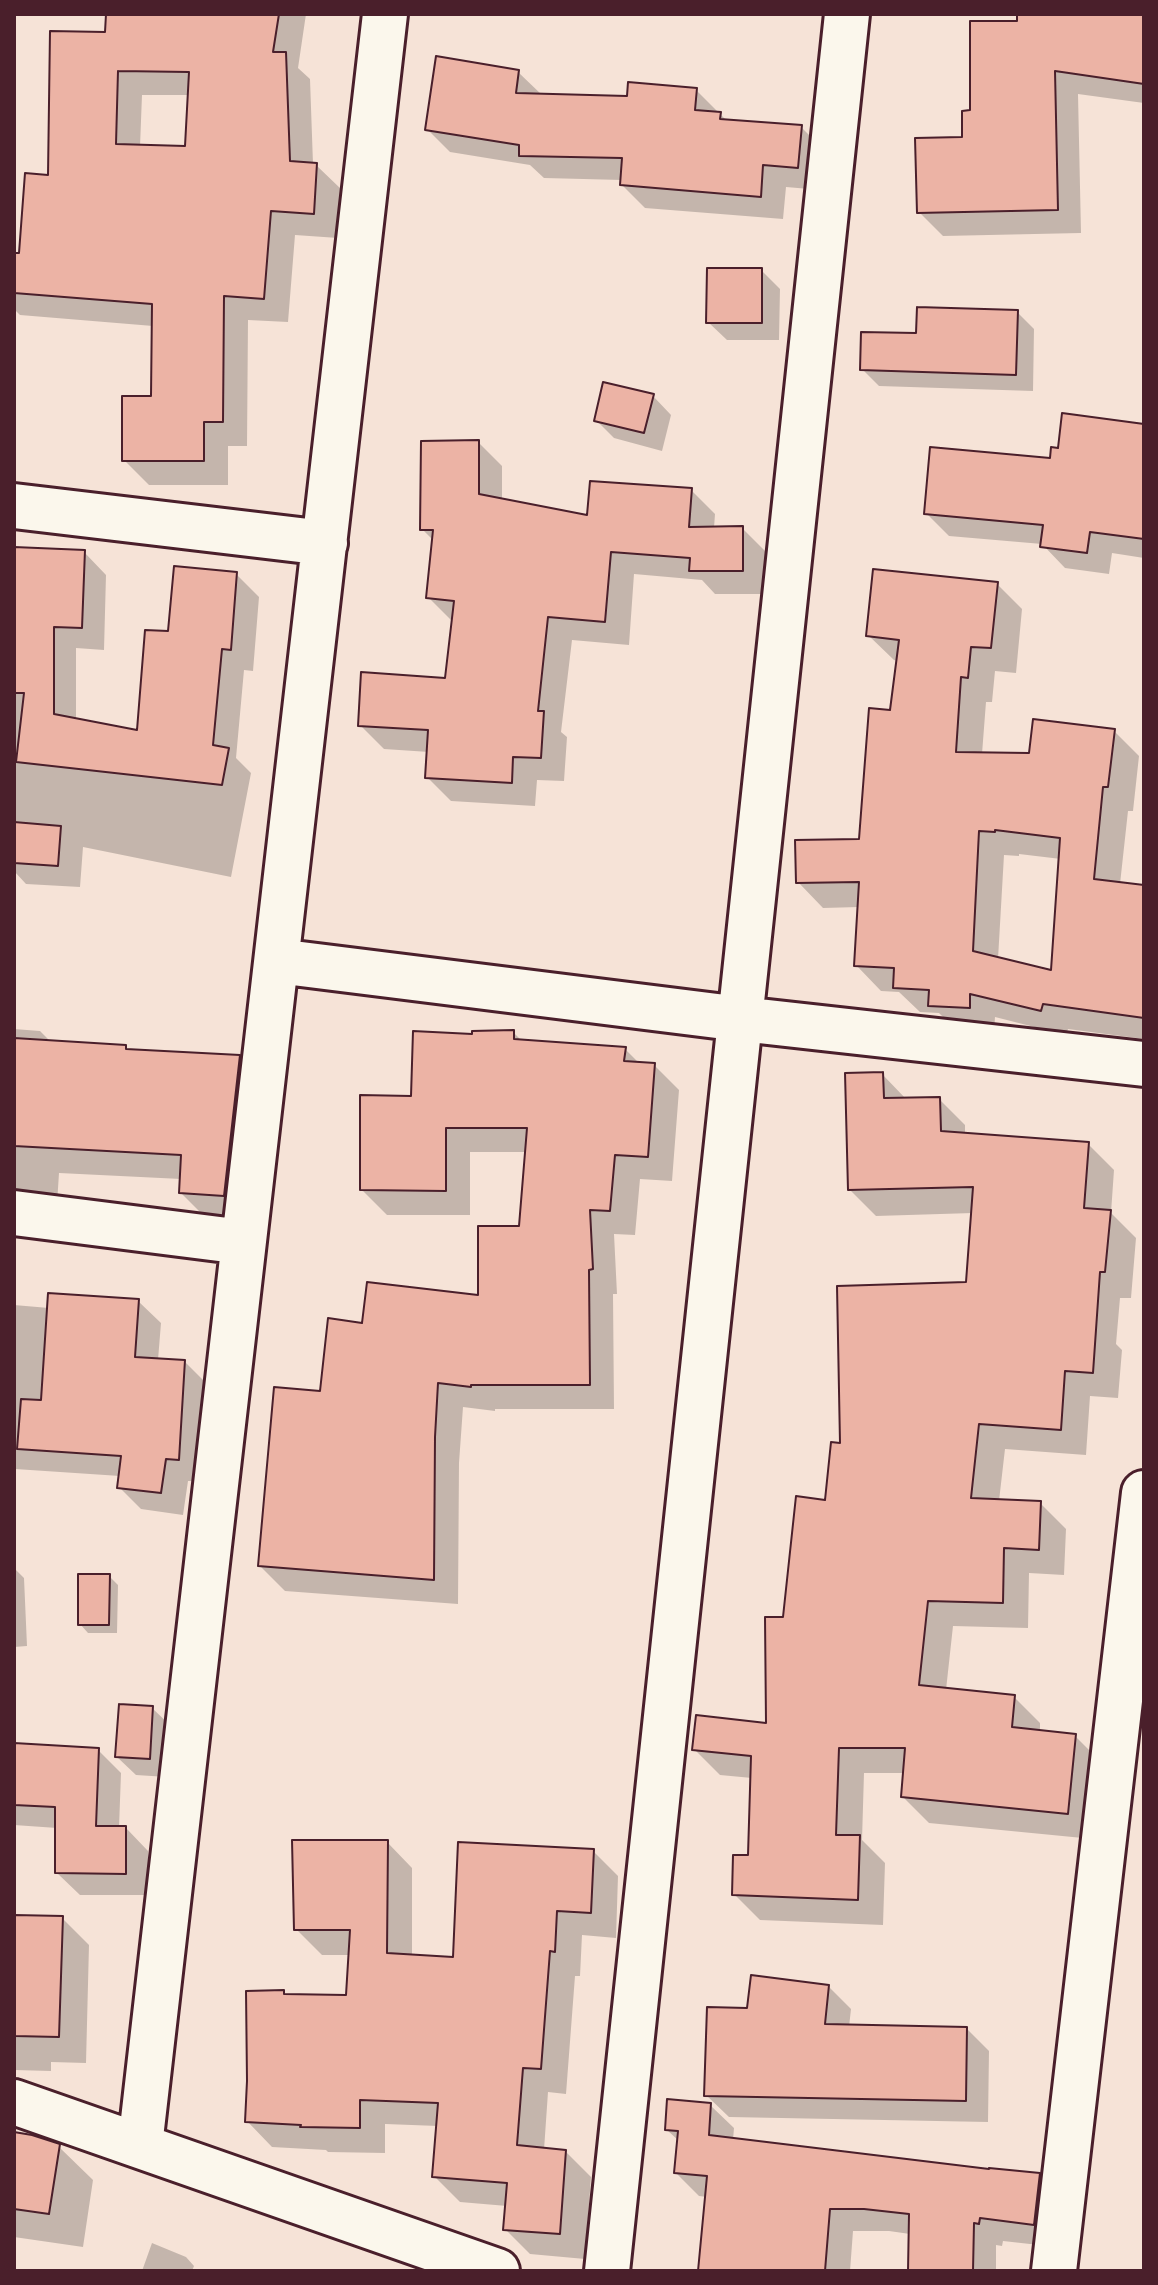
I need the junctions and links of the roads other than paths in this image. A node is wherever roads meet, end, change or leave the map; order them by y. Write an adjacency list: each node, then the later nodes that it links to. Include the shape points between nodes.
1 (385, 14): 4 (street)
2 (847, 14): 6 (street)
3 (14, 506): 4 (street)
4 (325, 543): 5 (street)
5 (277, 961): 6 (street); 9 (street)
6 (741, 1019): 7 (street); 14 (street)
7 (1144, 1064)
8 (14, 1213): 9 (street)
9 (243, 1242): 12 (street)
10 (1144, 1493): 15 (street)
11 (14, 2102): 12 (street)
12 (140, 2146): 13 (street)
13 (497, 2271)
14 (607, 2271)
15 (1054, 2271)

